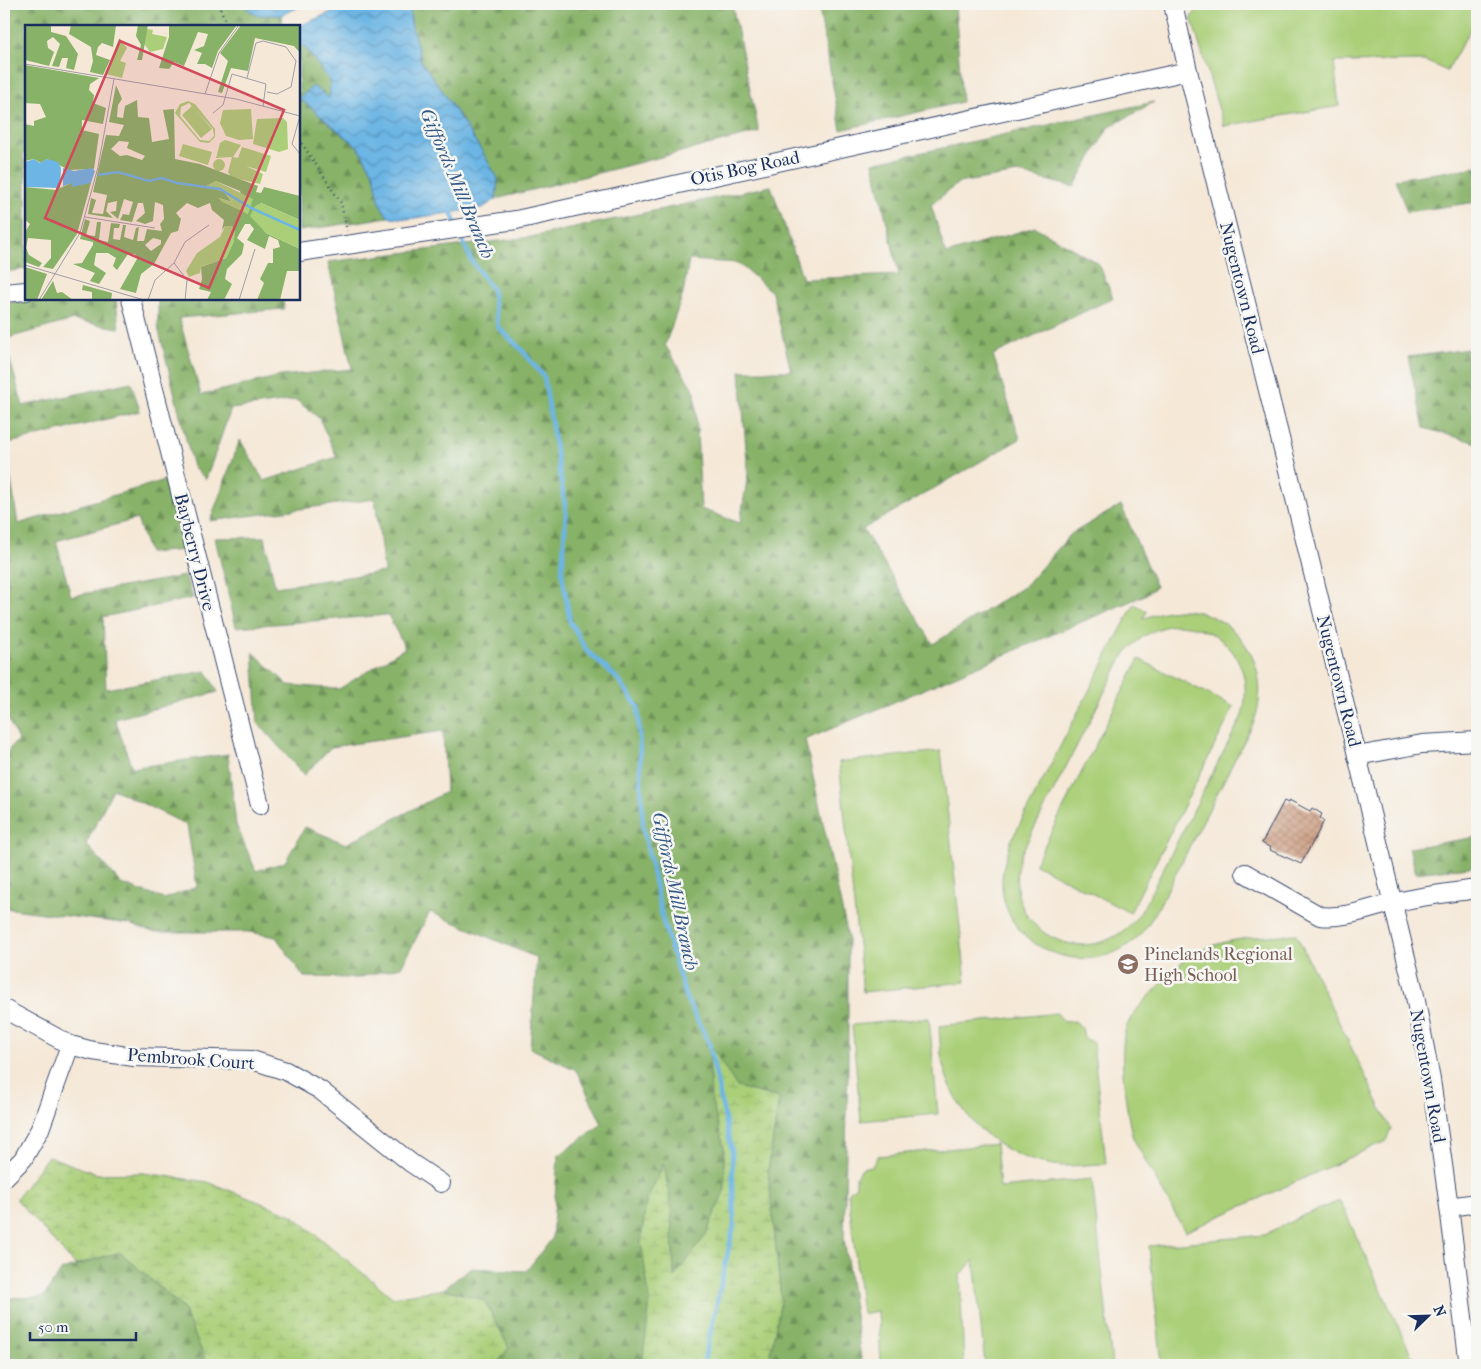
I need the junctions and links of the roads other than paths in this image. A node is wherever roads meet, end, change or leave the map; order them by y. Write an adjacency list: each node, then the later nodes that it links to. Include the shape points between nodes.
1 (1173, 4): 2 (street, Nugentown Road)
2 (1188, 71): 3 (street, Otis Bog Road, via 516,220); 8 (street, Nugentown Road)
3 (300, 252)
4 (25, 291): 5 (street)
5 (4, 294)
6 (131, 300): 9 (street, Bayberry Drive)
7 (1477, 741): 8 (street, via 1422,744)
8 (1357, 756): 12 (street, Nugentown Road)
9 (260, 804)
10 (1245, 873): 12 (street, via 1320,916 1346,916)
11 (1477, 889): 12 (street)
12 (1393, 903): 18 (street, Nugentown Road, via 1431,1080)
13 (4, 1008): 14 (street, Pembrook Court)
14 (70, 1045): 15 (street, via 40,1129 23,1159); 16 (street, Pembrook Court, via 134,1056 252,1060 286,1071 320,1090)
15 (4, 1178)
16 (441, 1183)
17 (1477, 1203): 18 (street)
18 (1449, 1207): 19 (street, Nugentown Road)
19 (1469, 1365)

